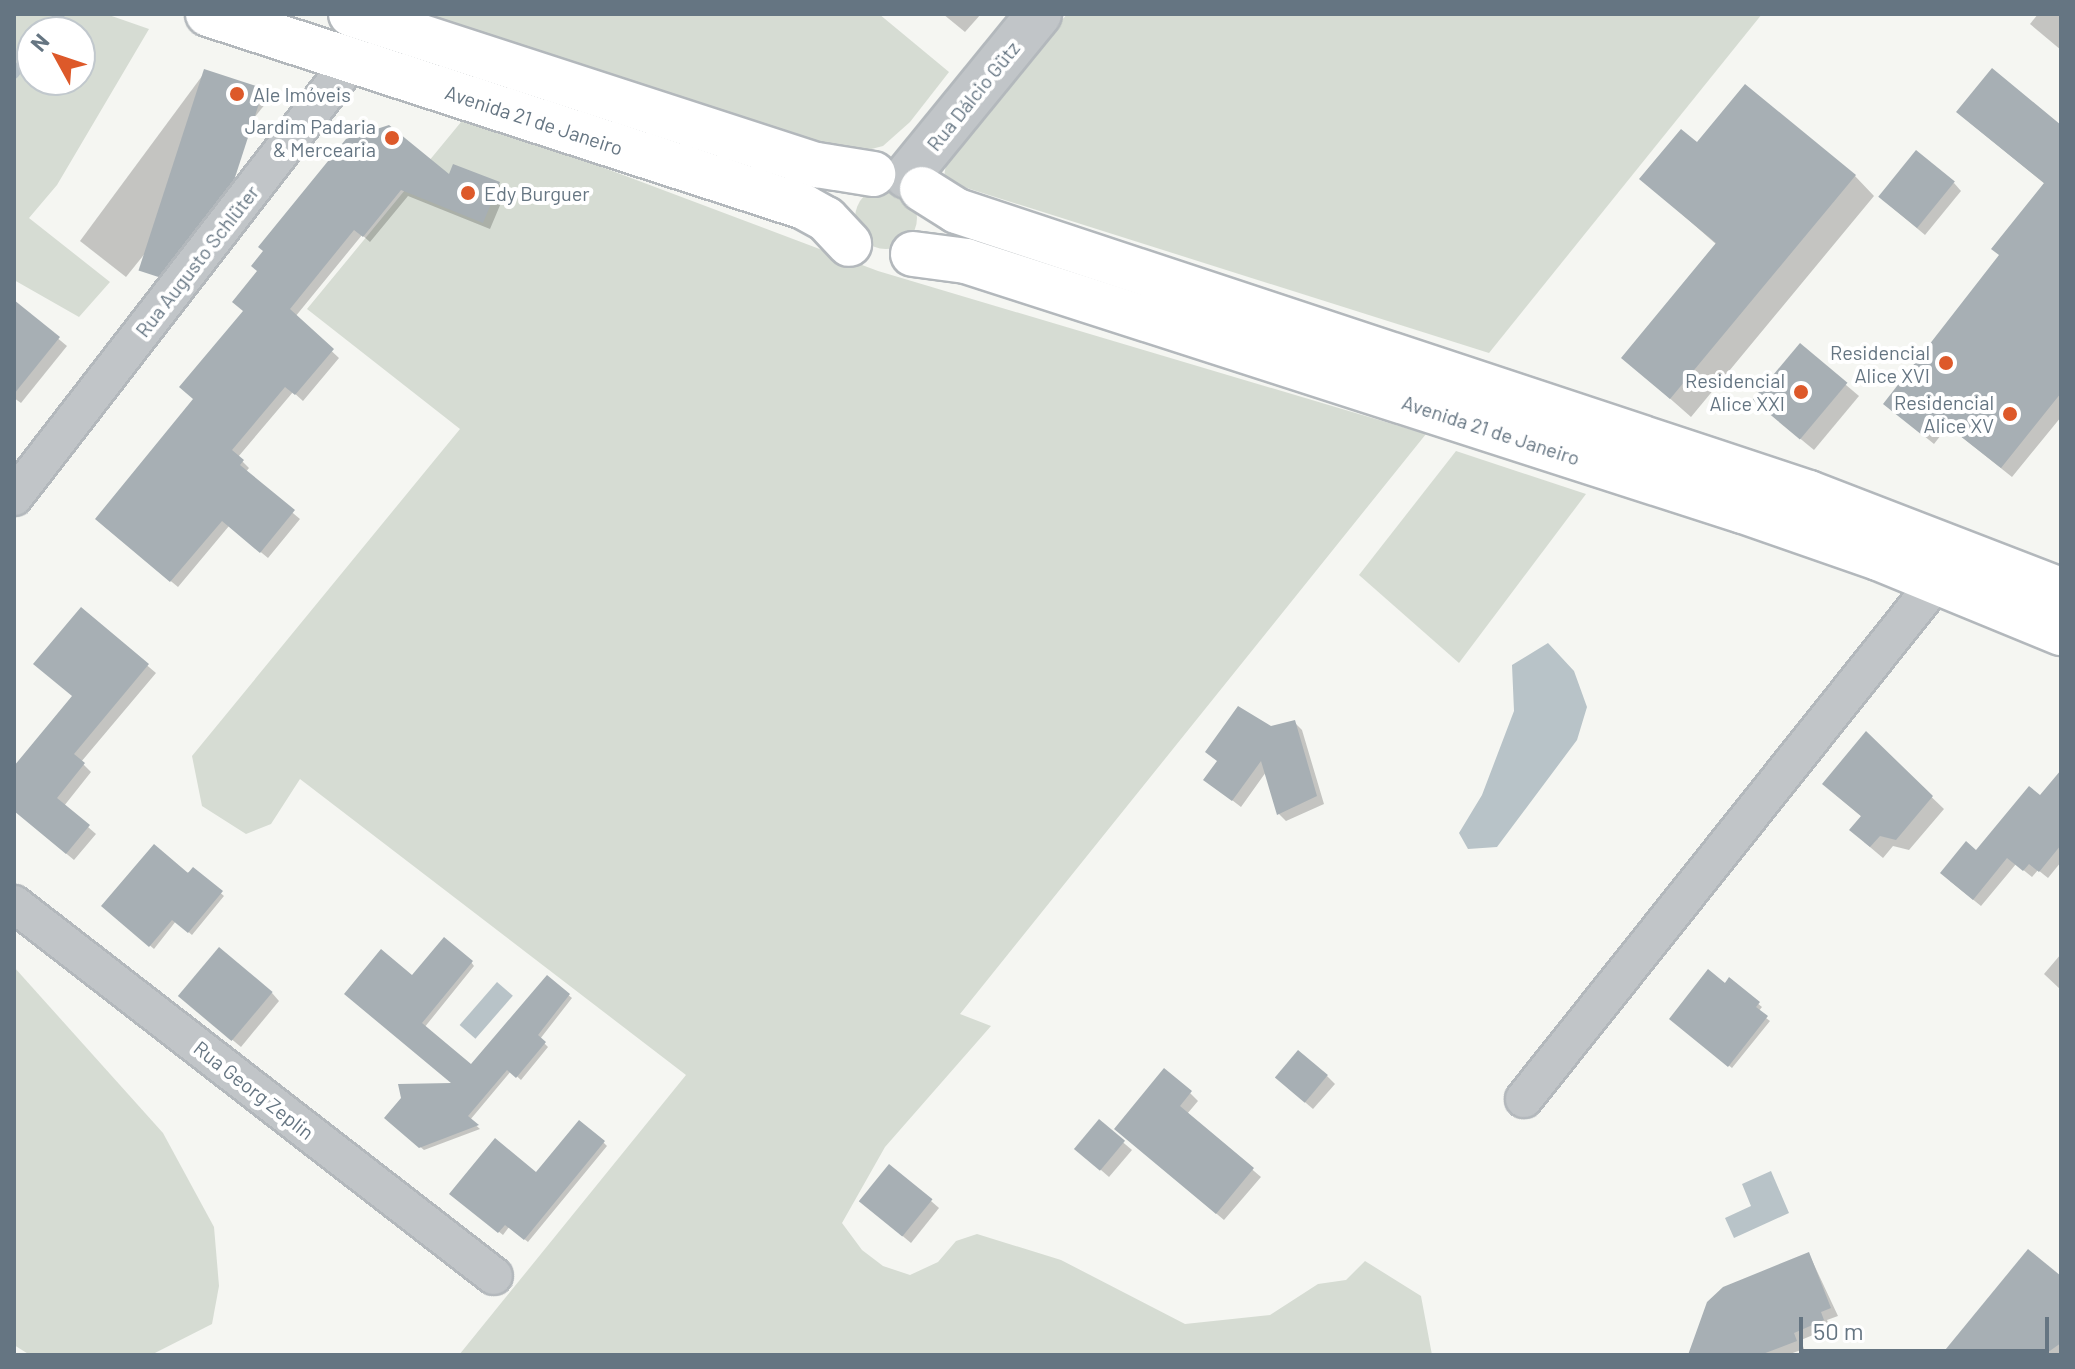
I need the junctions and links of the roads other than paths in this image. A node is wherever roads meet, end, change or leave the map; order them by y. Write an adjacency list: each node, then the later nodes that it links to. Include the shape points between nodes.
1 (208, 14): 4 (main road, Avenida 21 de Janeiro)
2 (1039, 14): 5 (street, Rua Dálcio Gütz)
3 (365, 19): 4 (street, Rua Augusto Schlüter); 5 (main road, Avenida 21 de Janeiro, via 817,165)
4 (351, 61): 6 (main road, Avenida 21 de Janeiro, via 804,207 826,219); 8 (street, Rua Augusto Schlüter)
5 (900, 180): 6 (main road, via 860,179 840,217); 7 (main road, via 929,202 930,230); 10 (main road, Avenida 21 de Janeiro, via 957,211 1797,489)
6 (849, 244): 7 (main road, via 872,261 901,261)
7 (913, 254): 9 (main road, Avenida 21 de Janeiro, via 943,255 996,271 1743,511)
8 (14, 497)
9 (1937, 581): 11 (main road, Avenida 21 de Janeiro); 13 (street)
10 (2061, 590)
11 (2061, 633)
12 (14, 904): 14 (street, Rua Georg Zeplin)
13 (1524, 1099)
14 (494, 1276)

